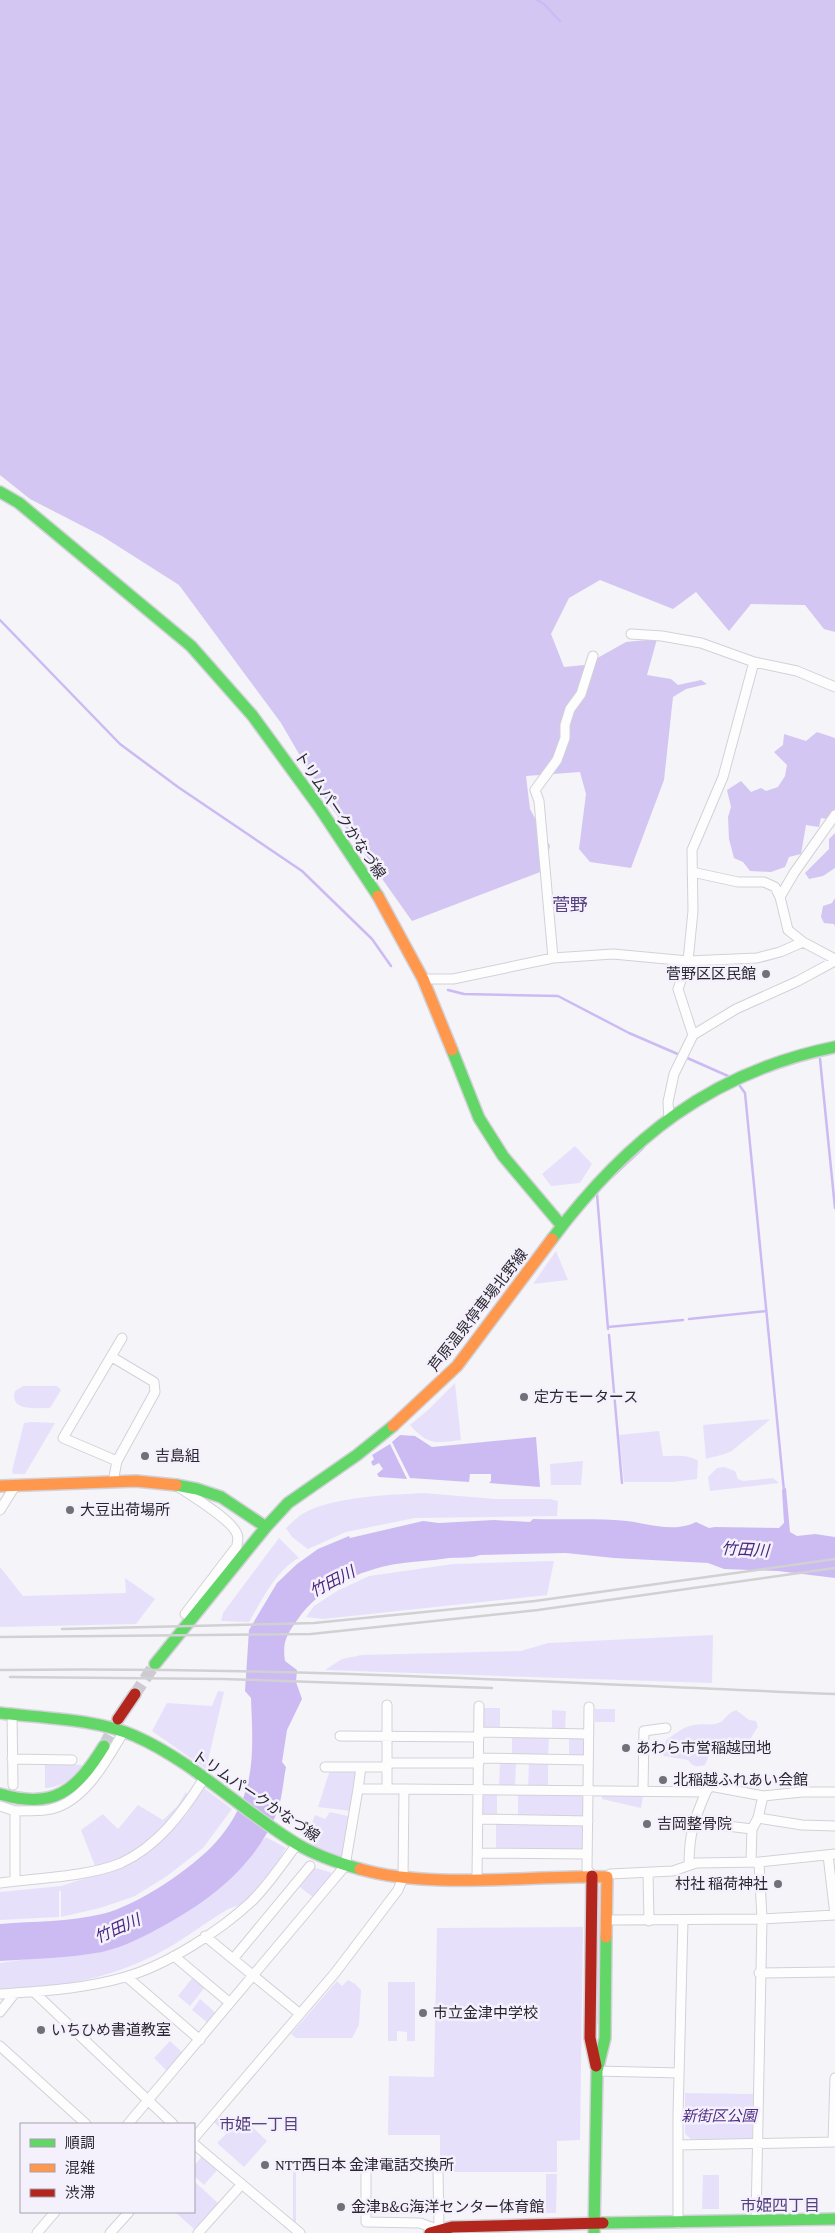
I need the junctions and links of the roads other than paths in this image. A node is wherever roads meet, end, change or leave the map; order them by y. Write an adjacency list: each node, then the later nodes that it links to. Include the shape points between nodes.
1 (0, 492): 13 (main road, トリムパークかなづ線, via 26,509 191,646 252,715 386,909)
2 (631, 634): 4 (street, via 701,643)
3 (593, 656): 10 (street, via 581,694 570,709 557,760 536,790)
4 (754, 662): 5 (street, via 797,671); 7 (street, via 723,777 692,850)
5 (835, 686)
6 (835, 815): 8 (street, via 794,872)
7 (692, 872): 8 (street, via 738,882 764,882 775,888); 12 (street, via 693,911)
8 (780, 898): 9 (street, via 788,930)
9 (803, 942): 11 (street); 12 (street, via 757,958)
10 (553, 958): 12 (street, via 614,954); 13 (street, via 453,979)
11 (835, 960): 14 (street, via 798,981 736,1008)
12 (688, 961): 14 (street, via 678,988)
13 (423, 979): 17 (main road, トリムパークかなづ線, via 479,1118 503,1156)
14 (693, 1035): 16 (street, via 674,1074 668,1102)
15 (835, 1047): 16 (main road, 芦原温泉停車場北野線, via 796,1056 729,1081)
16 (670, 1119): 17 (main road, 芦原温泉停車場北野線, via 611,1168)
17 (562, 1226): 26 (main road, 芦原温泉停車場北野線, via 450,1373 411,1411 357,1455 288,1503)
18 (122, 1338): 19 (street)
19 (112, 1357): 20 (street, via 154,1382 155,1392); 20 (street, via 63,1438)
20 (117, 1461): 21 (street)
21 (113, 1482): 22 (main road); 24 (main road)
22 (175, 1485): 26 (main road, via 221,1497); 27 (street, via 210,1508 235,1531 238,1539 237,1546)
23 (0, 1486): 24 (main road)
24 (15, 1486): 25 (street)
25 (0, 1510)
26 (266, 1527): 28 (main road, 芦原温泉停車場北野線)
27 (185, 1614)
28 (155, 1664)
29 (135, 1694): 34 (main road)
30 (387, 1704): 40 (street)
31 (479, 1706): 38 (street)
32 (589, 1708): 37 (street)
33 (6, 1714): 36 (main road, トリムパークかなづ線); 42 (street)
34 (118, 1719)
35 (666, 1728): 56 (street, via 644,1731)
36 (124, 1731): 49 (main road, トリムパークかなづ線, via 163,1750); 62 (street, via 100,1771 73,1798 51,1809)
37 (589, 1734): 38 (street); 44 (street)
38 (479, 1735): 40 (street); 45 (street)
39 (340, 1736): 40 (street)
40 (387, 1736): 46 (street)
41 (104, 1746): 59 (main road, via 85,1776 57,1796 32,1800)
42 (12, 1759): 43 (street); 50 (street)
43 (72, 1760)
44 (588, 1760): 45 (street); 55 (street)
45 (479, 1761): 46 (street); 54 (street)
46 (387, 1765): 48 (street); 52 (street)
47 (326, 1767): 48 (street)
48 (361, 1767): 51 (street)
49 (207, 1783): 69 (main road, トリムパークかなづ線); 82 (street, via 155,1841 120,1863 54,1878)
50 (13, 1785)
51 (358, 1789): 52 (street); 76 (street)
52 (387, 1789): 53 (street)
53 (404, 1789): 54 (street); 80 (street)
54 (478, 1790): 55 (street); 64 (street)
55 (588, 1790): 56 (street); 65 (street)
56 (643, 1790): 57 (street)
57 (706, 1792): 60 (street, via 710,1786); 66 (street)
58 (835, 1792): 60 (street)
59 (0, 1794)
60 (763, 1796): 63 (street)
61 (0, 1806): 62 (street)
62 (15, 1811): 82 (street)
63 (758, 1818): 67 (street); 68 (street)
64 (478, 1819): 65 (street); 70 (street)
65 (588, 1821): 71 (street)
66 (694, 1822): 68 (street); 74 (street, via 689,1842)
67 (835, 1826)
68 (752, 1829): 73 (street)
69 (294, 1842): 76 (main road, トリムパークかなづ線); 89 (street, via 253,1900)
70 (478, 1853): 71 (street); 81 (street)
71 (587, 1854): 78 (street, via 587,1869)
72 (831, 1855): 73 (street); 84 (street)
73 (755, 1862): 74 (street); 85 (street)
74 (689, 1865): 77 (street, via 673,1872)
75 (310, 1866): 91 (street)
76 (345, 1866): 80 (main road, トリムパークかなづ線); 94 (street)
77 (648, 1873): 79 (street, via 610,1874); 88 (street)
78 (592, 1876): 79 (main road, トリムパークかなづ線); 81 (main road, トリムパークかなづ線); 104 (main road, via 590,2038)
79 (607, 1877): 86 (main road)
80 (403, 1878): 81 (main road, トリムパークかなづ線); 101 (street, via 379,1916)
81 (478, 1878)
82 (15, 1881): 83 (street)
83 (0, 1884)
84 (835, 1915): 85 (street)
85 (762, 1919): 87 (street); 92 (street)
86 (607, 1920): 88 (street); 104 (main road, via 605,2038)
87 (683, 1920): 88 (street); 105 (street)
88 (649, 1921)
89 (205, 1936): 90 (street); 91 (street)
90 (174, 1956): 95 (street); 99 (street)
91 (233, 1958): 94 (street)
92 (759, 1972): 93 (street); 115 (street)
93 (835, 1972)
94 (253, 1976): 99 (street); 101 (street)
95 (127, 1977): 96 (street, via 83,1987); 102 (street)
96 (34, 1992): 97 (street); 107 (street)
97 (15, 1993): 98 (street); 100 (street)
98 (0, 1994)
99 (230, 2003): 102 (street)
100 (0, 2012)
101 (300, 2014): 111 (street)
102 (200, 2040): 107 (street)
103 (0, 2046): 108 (street)
104 (597, 2071): 105 (street); 125 (main road)
105 (679, 2073): 114 (street)
106 (835, 2078): 112 (street)
107 (148, 2101): 109 (street); 110 (street)
108 (85, 2123)
109 (129, 2123)
110 (172, 2123)
111 (195, 2137)
112 (834, 2142): 115 (street)
113 (195, 2145): 118 (street)
114 (678, 2145): 115 (street); 123 (street)
115 (756, 2145): 122 (street)
116 (366, 2171): 126 (street, via 366,2222 420,2222)
117 (438, 2172): 126 (street)
118 (242, 2184): 129 (street); 130 (street)
119 (54, 2213): 127 (street)
120 (128, 2213): 128 (street)
121 (835, 2219): 122 (main road)
122 (756, 2221): 123 (main road)
123 (678, 2223): 125 (main road)
124 (527, 2229): 125 (main road); 126 (main road, via 472,2226)
125 (594, 2229)
126 (435, 2232)
127 (37, 2233)
128 (110, 2233)
129 (198, 2233)
130 (300, 2233)

